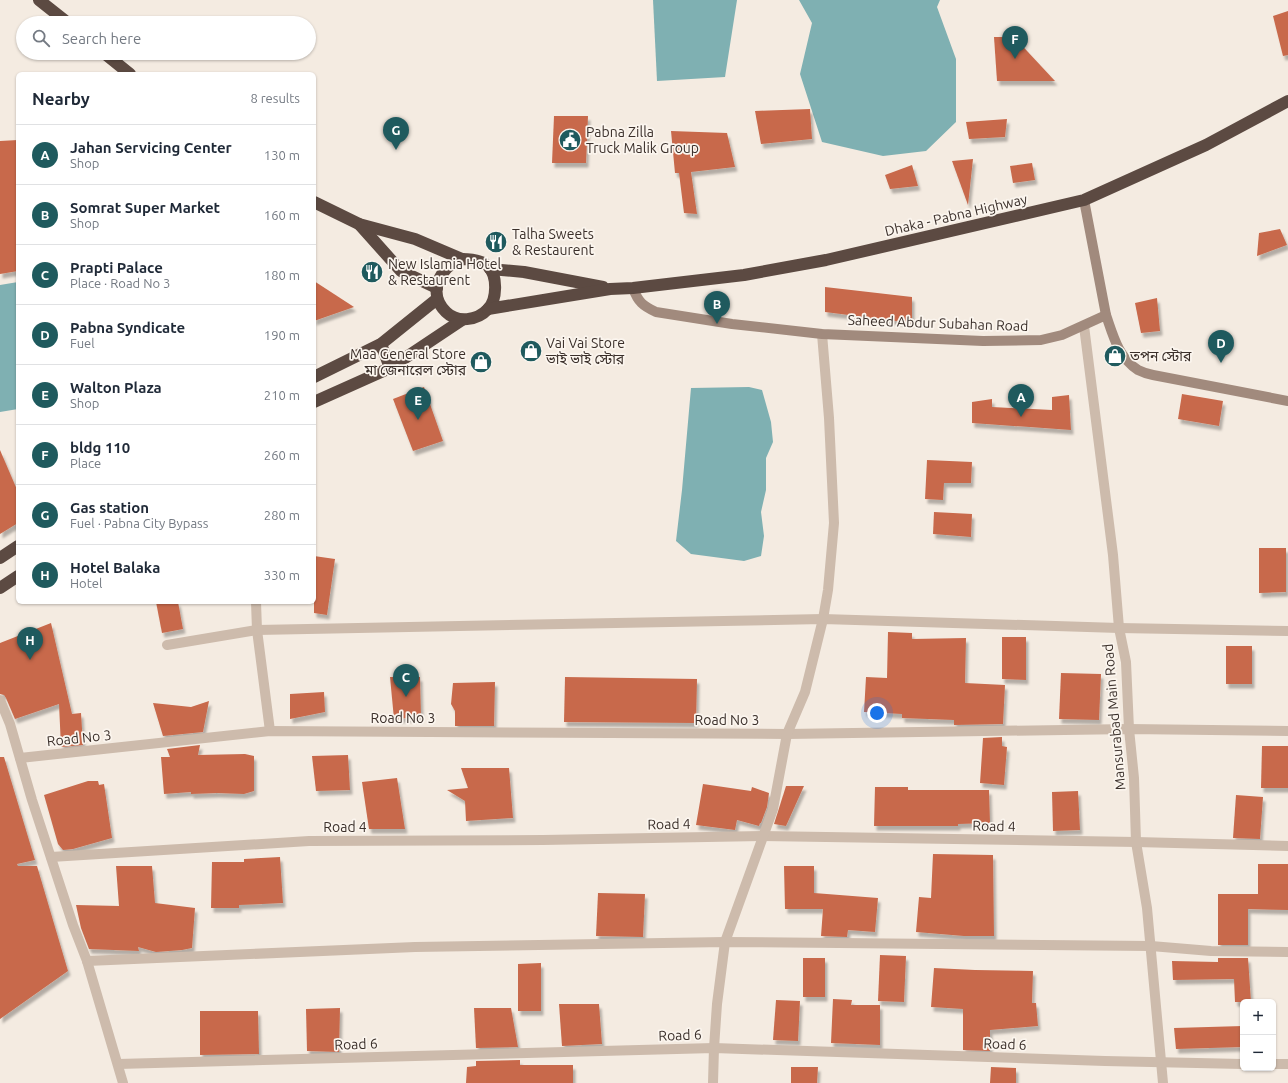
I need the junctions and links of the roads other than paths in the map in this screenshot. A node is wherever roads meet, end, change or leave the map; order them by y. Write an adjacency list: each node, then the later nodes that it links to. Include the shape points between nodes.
1 (39, 0): 2 (highway)
2 (59, 16)
3 (113, 60): 4 (highway)
4 (128, 72)
5 (1288, 102): 6 (highway, Dhaka - Pabna Highway, via 1206,145)
6 (1084, 200): 11 (highway, Dhaka - Pabna Highway, via 826,260 744,275); 15 (street)
7 (316, 203): 8 (highway)
8 (359, 224): 9 (highway, via 415,239); 13 (highway, via 401,271)
9 (462, 259): 10 (highway, via 481,262); 13 (highway, via 453,262 444,270 437,284)
10 (490, 269): 12 (highway, Dhaka - Pabna Highway); 14 (highway, via 495,296)
11 (632, 288): 12 (highway, Dhaka - Pabna Highway); 18 (street, Saheed Abdur Subahan Road, via 636,298 645,307 656,312)
12 (610, 289): 14 (highway, Dhaka - Pabna Highway)
13 (437, 293): 16 (highway, via 440,306 449,315); 19 (highway)
14 (488, 309): 16 (highway, via 475,318)
15 (1106, 315): 17 (street, Saheed Abdur Subahan Road); 23 (street, via 1118,348 1138,370)
16 (462, 320): 20 (highway)
17 (1084, 326): 18 (street, Saheed Abdur Subahan Road, via 1041,340); 30 (street, Mansurabad Main Road, via 1114,555)
18 (822, 334): 29 (street, via 834,523)
19 (381, 344): 20 (highway); 21 (highway)
20 (390, 368): 22 (highway)
21 (316, 376)
22 (316, 401)
23 (1288, 401)
24 (16, 547): 25 (highway)
25 (0, 558)
26 (16, 577): 27 (highway)
27 (0, 588)
28 (256, 604): 31 (street)
29 (823, 619): 30 (street); 31 (street); 38 (street, via 805,692)
30 (1119, 628): 32 (street); 35 (street, Mansurabad Main Road, via 1126,662)
31 (257, 630): 33 (street); 36 (street)
32 (1288, 631)
33 (167, 645)
34 (0, 700): 39 (street)
35 (1130, 729): 37 (street, Road No 3); 38 (street, Road No 3); 41 (street, Mansurabad Main Road)
36 (270, 731): 38 (street, Road No 3); 39 (street, Road No 3)
37 (1288, 731)
38 (787, 734): 40 (street, via 773,809)
39 (20, 758): 43 (street)
40 (762, 836): 41 (street, Road 4); 43 (street, Road 4, via 309,841); 44 (street)
41 (1136, 842): 42 (street, Road 4); 45 (street, Mansurabad Main Road)
42 (1288, 846)
43 (51, 857): 47 (street)
44 (725, 942): 45 (street); 47 (street, via 415,947); 48 (street)
45 (1151, 946): 46 (street, via 1211,951); 49 (street, Mansurabad Main Road)
46 (1288, 952)
47 (87, 961): 50 (street)
48 (714, 1048): 49 (street, Road 6); 50 (street, Road 6); 55 (street)
49 (1160, 1062): 51 (street, Road 6); 56 (street, Mansurabad Main Road)
50 (118, 1064): 54 (street)
51 (1240, 1064)
52 (1276, 1064): 53 (street)
53 (1288, 1064)
54 (123, 1083)
55 (713, 1083)
56 (1162, 1083)

